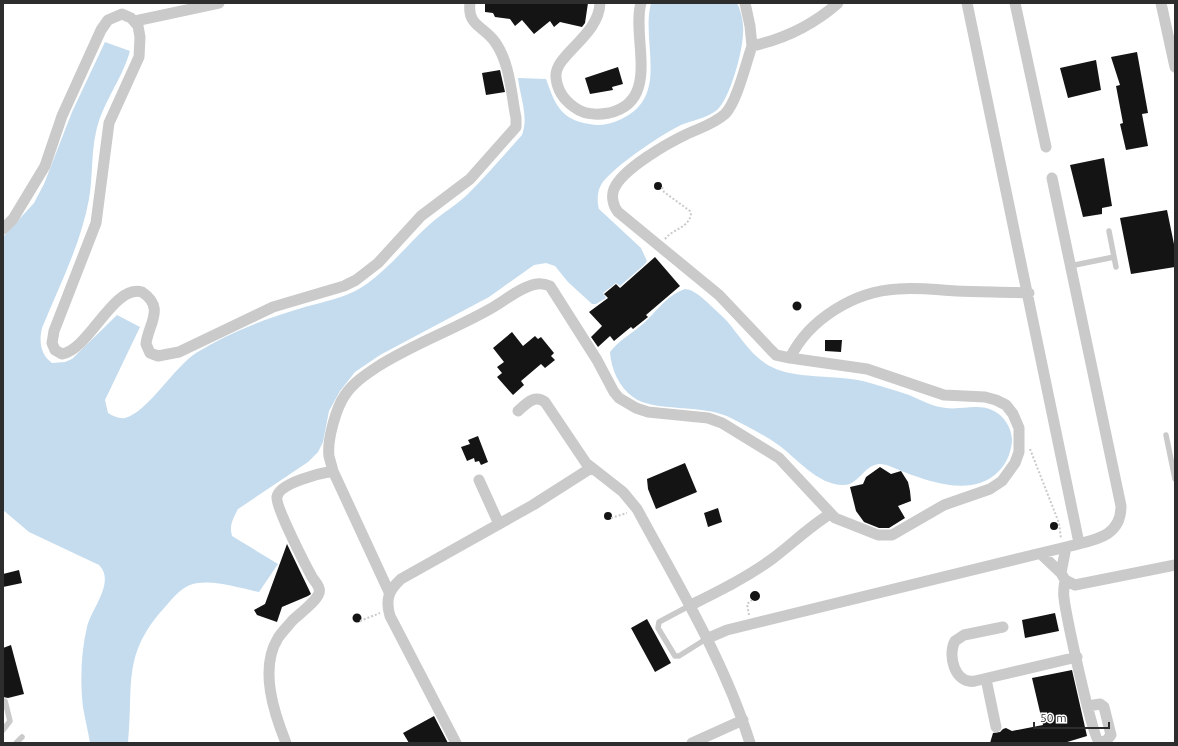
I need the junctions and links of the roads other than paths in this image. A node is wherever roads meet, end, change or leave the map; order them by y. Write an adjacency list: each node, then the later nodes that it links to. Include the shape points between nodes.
1 (219, 3): 10 (street)
2 (470, 3): 10 (street, via 469,13 472,21 492,38 505,63 516,127 470,179 421,216 375,266 352,282 273,307 190,347 164,356 154,354 146,348 155,315 154,307 145,294 134,291 121,297 75,348 62,354 55,350 52,339 96,223 109,123 139,57 140,38)
3 (600, 3): 4 (street, via 597,20 560,63 556,76 566,101 576,109 598,114 611,112 623,106 635,95 640,84)
4 (641, 3)
5 (745, 3): 11 (street)
6 (838, 3): 11 (street, via 794,32 780,39)
7 (968, 3): 20 (street)
8 (1015, 3): 13 (street)
9 (1161, 3): 12 (street)
10 (135, 21): 15 (street, via 122,14 112,17 105,23 62,116 45,166 13,219)
11 (752, 46): 21 (street, via 733,102 725,114 652,153 624,176 614,188 614,203 618,212 720,295 776,355)
12 (1175, 67)
13 (1046, 147)
14 (1052, 178): 18 (street)
15 (3, 229)
16 (1109, 231): 17 (lane)
17 (1114, 256): 18 (lane); 19 (lane)
18 (1070, 266): 30 (street, via 1121,506 1120,517 1110,532 1100,538)
19 (1116, 267)
20 (1029, 293): 21 (street, via 920,288 869,294 849,302 822,320 796,347); 30 (street)
21 (790, 358): 28 (street, via 867,369 944,395 992,398 1006,405 1019,428 1019,452 1015,463 1002,481 990,489 944,505 892,535 878,535)
22 (518, 411): 24 (street, via 532,400 539,399 545,402)
23 (1166, 435): 26 (lane)
24 (591, 468): 29 (street); 36 (street, via 623,492 637,509)
25 (333, 471): 28 (street, via 329,456 336,413 345,395 358,381 420,342 490,309 527,286 540,283 550,286 619,398 648,412 708,418 722,423 779,458); 35 (street); 48 (street, via 304,478 279,492 277,497 280,511 319,588 315,598 278,638 271,660 274,709)
26 (1175, 479)
27 (479, 480): 29 (street)
28 (830, 514): 36 (street, via 805,530 767,562)
29 (499, 524): 35 (street, via 401,579)
30 (1079, 543): 31 (street)
31 (1065, 548): 32 (street); 34 (street)
32 (1041, 554): 34 (street); 38 (street, via 727,630)
33 (1175, 565): 34 (street, via 1078,585 1071,584)
34 (1063, 576): 39 (street, via 1064,599)
35 (389, 592): 49 (street, via 388,609)
36 (689, 606): 38 (street); 38 (lane, via 660,622 658,628 675,656)
37 (1003, 627): 40 (street, via 964,635 953,644 952,652 958,676 968,682)
38 (706, 639): 43 (street)
39 (1077, 657): 40 (street); 42 (street)
40 (986, 679): 44 (street)
41 (5, 701): 45 (lane, via 10,721)
42 (1088, 706)
43 (743, 720): 50 (street); 51 (street)
44 (996, 727)
45 (3, 730)
46 (22, 737): 47 (lane)
47 (16, 743)
48 (286, 743)
49 (456, 743)
50 (692, 743)
51 (750, 743)

